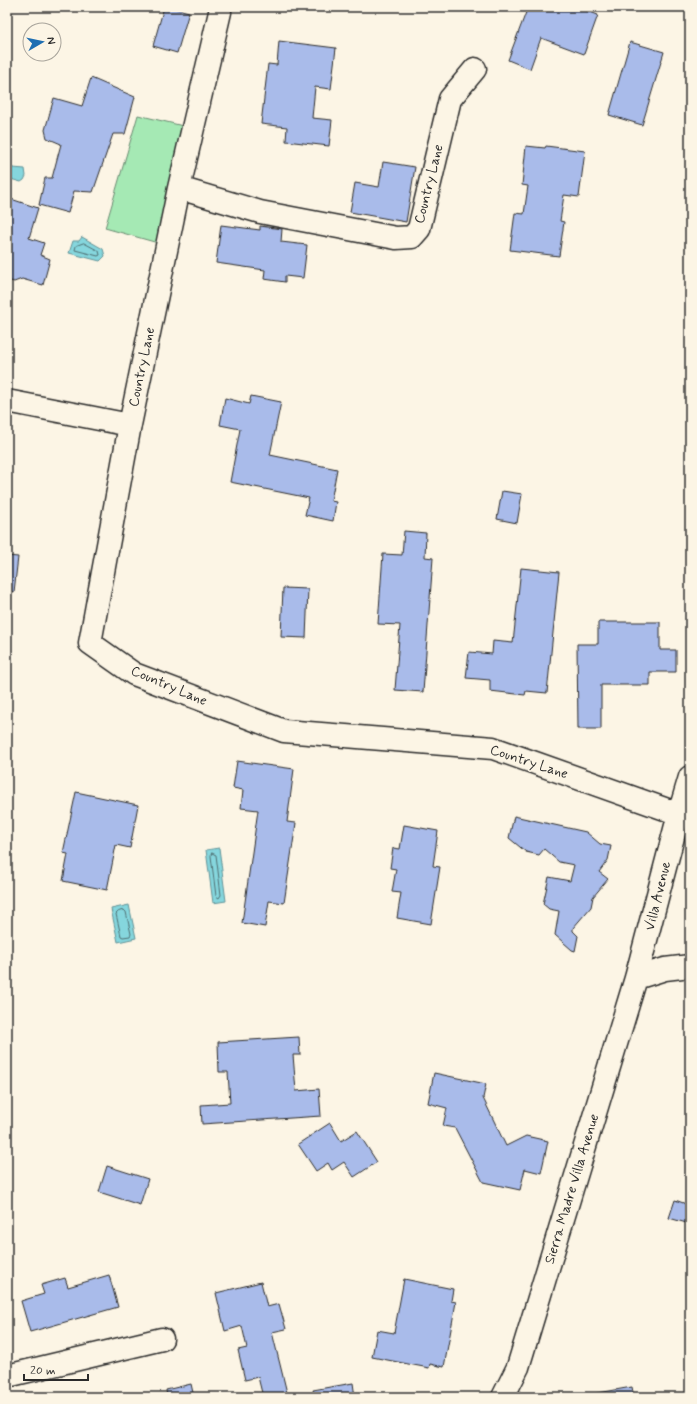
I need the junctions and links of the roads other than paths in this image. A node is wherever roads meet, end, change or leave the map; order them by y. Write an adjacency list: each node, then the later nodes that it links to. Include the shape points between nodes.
1 (220, 12): 3 (street, Country Lane)
2 (476, 69): 3 (street, Country Lane, via 450,99 418,229 412,237 396,238 260,212)
3 (179, 188): 5 (street, Country Lane)
4 (7, 401): 5 (street)
5 (121, 423): 7 (street, Country Lane, via 90,643 134,674 284,731 493,748)
6 (690, 777): 7 (street)
7 (679, 814): 9 (street, Villa Avenue)
8 (690, 966): 9 (street, via 666,969)
9 (636, 978): 12 (street, Sierra Madre Villa Avenue, via 518,1368)
10 (162, 1339): 11 (street)
11 (7, 1376)
12 (503, 1397)

